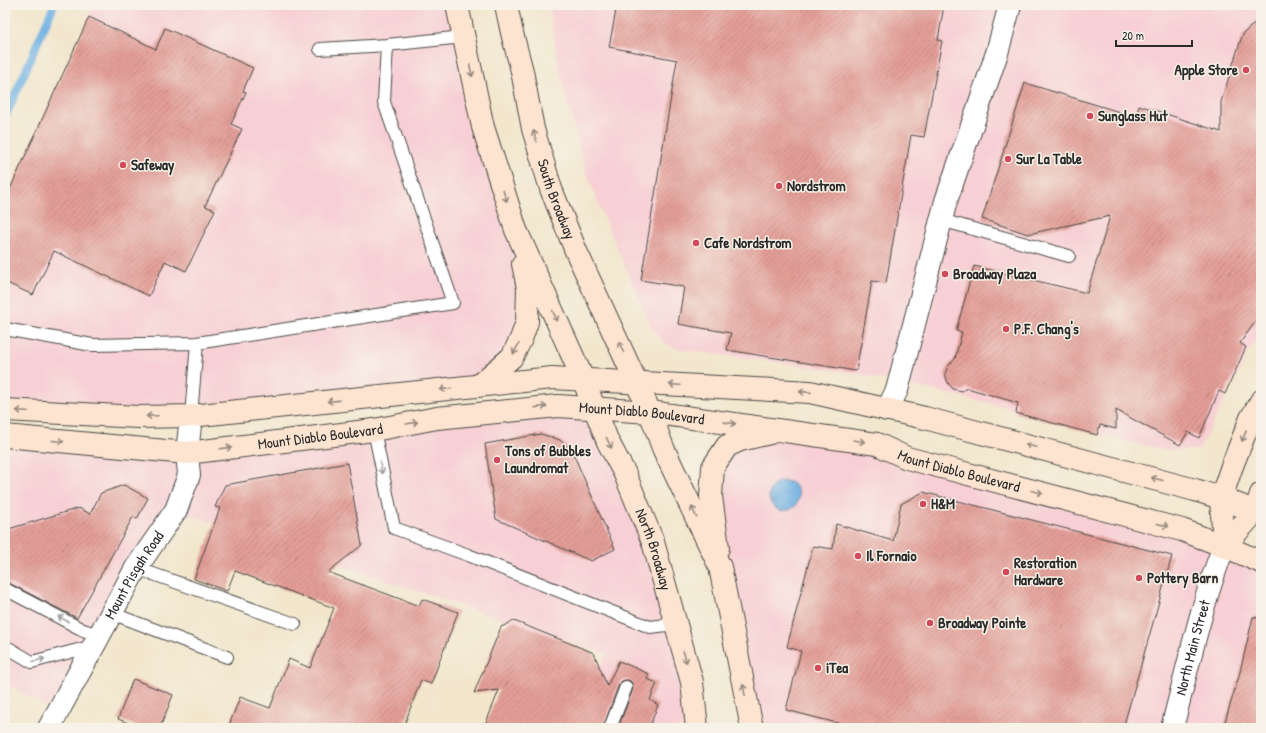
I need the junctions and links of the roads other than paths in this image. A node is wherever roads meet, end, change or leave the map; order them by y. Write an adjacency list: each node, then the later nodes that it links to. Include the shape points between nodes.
1 (457, 5): 4 (main road)
2 (506, 5): 13 (main road, South Broadway, one-way to 2, via 551,189 533,128)
3 (1010, 5): 7 (street, via 997,53)
4 (463, 38): 5 (lane); 8 (main road, one-way to 8, via 483,127)
5 (387, 45): 6 (lane); 11 (lane, via 384,102 453,303)
6 (320, 49)
7 (941, 220): 9 (lane); 18 (street, via 897,390)
8 (516, 230): 12 (main road, one-way to 12); 14 (main road, one-way to 14, via 528,288 527,322 512,357)
9 (1069, 256)
10 (5, 329): 11 (lane, via 92,345)
11 (197, 343): 20 (lane)
12 (583, 379): 13 (main road, Mount Diablo Boulevard); 14 (main road, Mount Diablo Boulevard, via 552,378); 16 (main road, North Broadway)
13 (636, 383): 18 (main road, Mount Diablo Boulevard, one-way to 13, via 810,392); 19 (main road)
14 (478, 386): 20 (main road, Mount Diablo Boulevard, one-way to 20)
15 (1261, 401): 25 (main road, one-way to 25, via 1251,418)
16 (594, 407): 19 (main road, Mount Diablo Boulevard); 21 (main road, Mount Diablo Boulevard, one-way to 16, via 437,418 558,406); 34 (main road, North Broadway, one-way to 34, via 625,474 652,542)
17 (5, 410): 20 (main road, Mount Diablo Boulevard, one-way to 17, via 139,417)
18 (888, 410): 25 (main road, Mount Diablo Boulevard, one-way to 18)
19 (650, 412): 22 (main road, Mount Diablo Boulevard, one-way to 22); 29 (main road, one-way to 19, via 663,448)
20 (191, 416): 24 (street, Mount Pisgah Road)
21 (374, 430): 24 (main road, Mount Diablo Boulevard, one-way to 21); 34 (lane, one-way to 34, via 394,528 650,627)
22 (785, 430): 27 (main road, Mount Diablo Boulevard, one-way to 27, via 877,444 907,458 1182,530); 29 (main road, via 740,440 727,446 713,467 711,496)
23 (5, 436): 24 (main road, Mount Diablo Boulevard, one-way to 24)
24 (187, 453): 30 (street, Mount Pisgah Road, via 189,475 176,510)
25 (1221, 498): 26 (main road, Mount Diablo Boulevard); 27 (main road)
26 (1259, 506): 27 (main road)
27 (1224, 546): 28 (main road, Mount Diablo Boulevard); 43 (street, North Main Street, via 1201,614)
28 (1261, 562)
29 (720, 567): 42 (main road, one-way to 29)
30 (136, 568): 32 (street, Mount Pisgah Road); 33 (lane)
31 (5, 589): 35 (lane, one-way to 31, via 83,630)
32 (111, 613): 35 (street, Mount Pisgah Road); 37 (lane)
33 (295, 624)
34 (675, 624): 41 (main road, North Broadway, one-way to 41, via 692,682)
35 (96, 641): 36 (lane, one-way to 35, via 32,662); 39 (street, Mount Pisgah Road)
36 (5, 646)
37 (227, 657)
38 (626, 687): 40 (lane)
39 (49, 728)
40 (610, 728)
41 (698, 728)
42 (752, 728)
43 (1172, 728)

